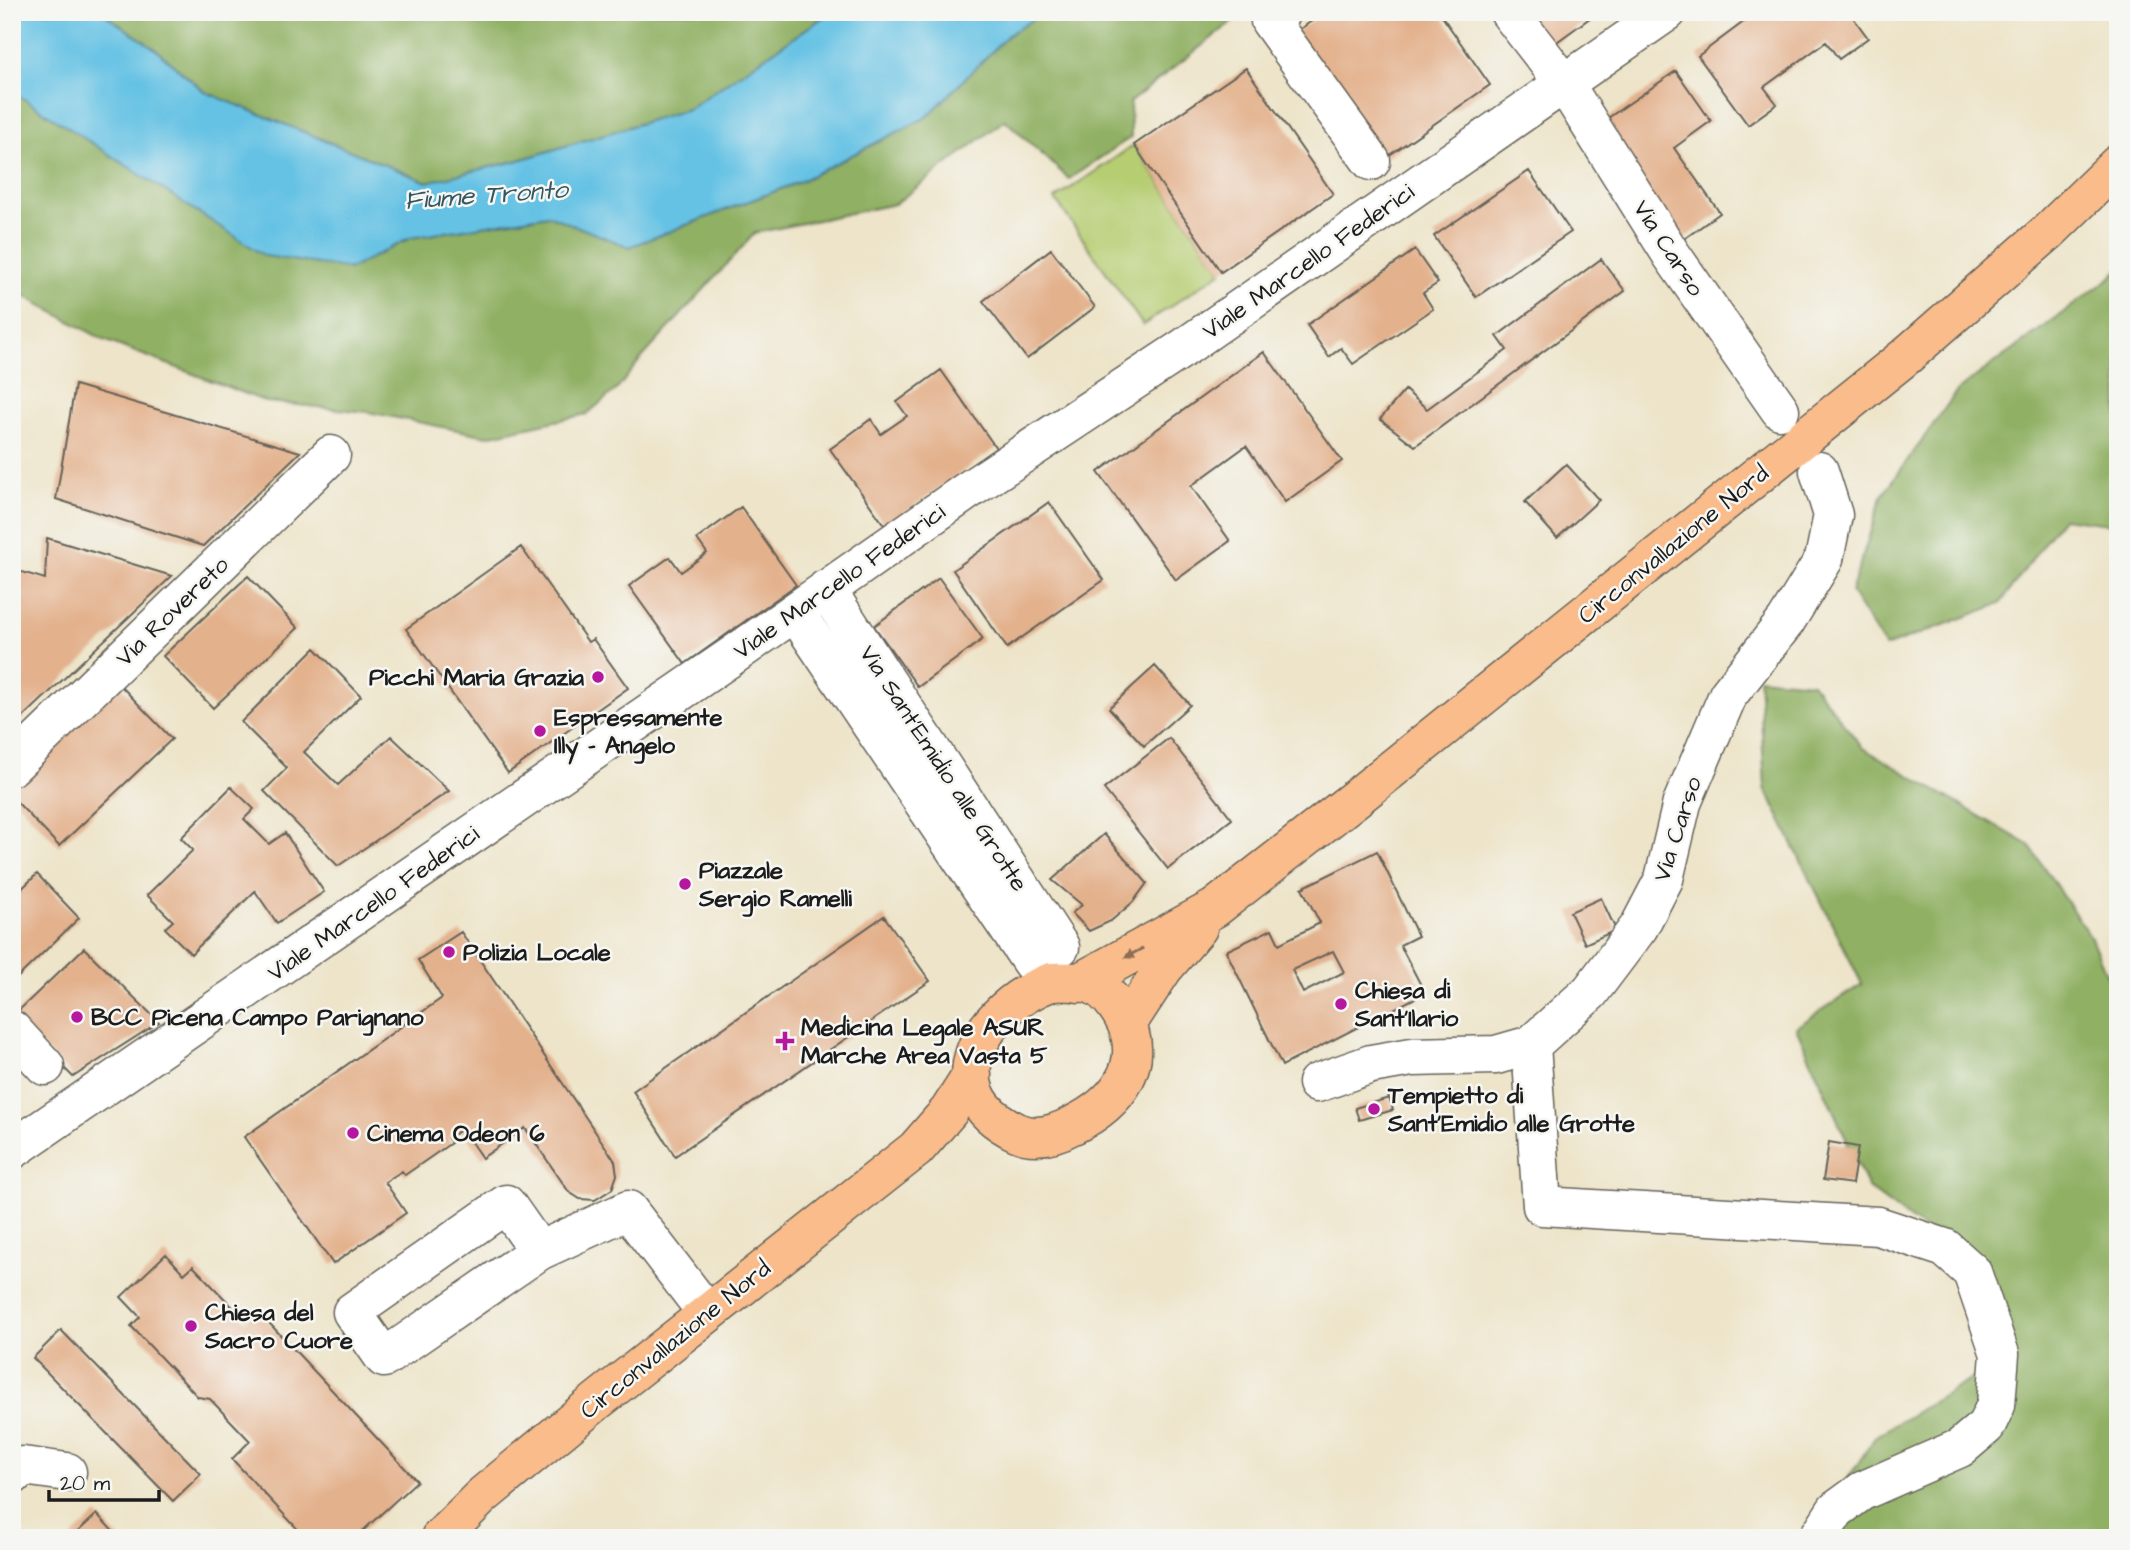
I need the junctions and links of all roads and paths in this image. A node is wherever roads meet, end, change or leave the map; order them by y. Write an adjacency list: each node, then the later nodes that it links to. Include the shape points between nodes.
1 (1509, 12): 4 (street, Via Carso)
2 (1667, 12): 4 (street, Viale Marcello Federici)
3 (1276, 16): 5 (street)
4 (1564, 83): 7 (street, Via Carso, via 1671,254); 10 (street, Viale Marcello Federici)
5 (1371, 161)
6 (2118, 164): 13 (main road, Circonvallazione Nord, via 1905,357)
7 (1780, 410)
8 (331, 455): 12 (street, Via Rovereto)
9 (1819, 471): 17 (street, Via Carso, via 1833,515 1824,559 1786,621 1728,695 1682,803 1664,879 1639,927 1590,992)
10 (827, 589): 11 (street, Viale Marcello Federici); 14 (street, Via Sant'Emidio alle Grotte)
11 (794, 612): 14 (street, Via Sant'Emidio alle Grotte, via 881,738 901,787 1031,962); 22 (street, Viale Marcello Federici)
12 (12, 766)
13 (1215, 908): 14 (main road, Circonvallazione Nord, one-way to 14); 15 (main road, Circonvallazione Nord, via 1163,969)
14 (1052, 977): 15 (main road, Circonvallazione Nord, via 1094,986 1113,1000); 19 (main road, Circonvallazione Nord, via 998,1014 972,1061)
15 (1127, 1024): 21 (main road, Circonvallazione Nord, via 1132,1057 1122,1084 1105,1105 1062,1131 1036,1138)
16 (12, 1030): 18 (street)
17 (1531, 1045): 20 (street, Via Carso, via 1496,1055 1412,1056 1371,1064); 29 (street, via 1542,1206 1878,1226 1945,1248 1972,1272 2000,1354 1996,1405 1986,1426 1960,1448 1862,1491 1836,1510)
18 (45, 1066)
19 (972, 1075): 21 (main road, Circonvallazione Nord, via 972,1088 985,1108); 23 (main road, Circonvallazione Nord, via 950,1111)
20 (1317, 1083)
21 (1007, 1127): 23 (main road, Circonvallazione Nord, via 962,1131)
22 (17, 1138)
23 (916, 1149): 25 (main road, Circonvallazione Nord)
24 (539, 1251): 24 (street, via 384,1358 352,1312 506,1204); 25 (street, via 628,1210)
25 (708, 1312): 28 (main road, Circonvallazione Nord, via 492,1487)
26 (67, 1472): 27 (street, via 23,1466)
27 (12, 1476)
28 (440, 1538)
29 (1818, 1538)

